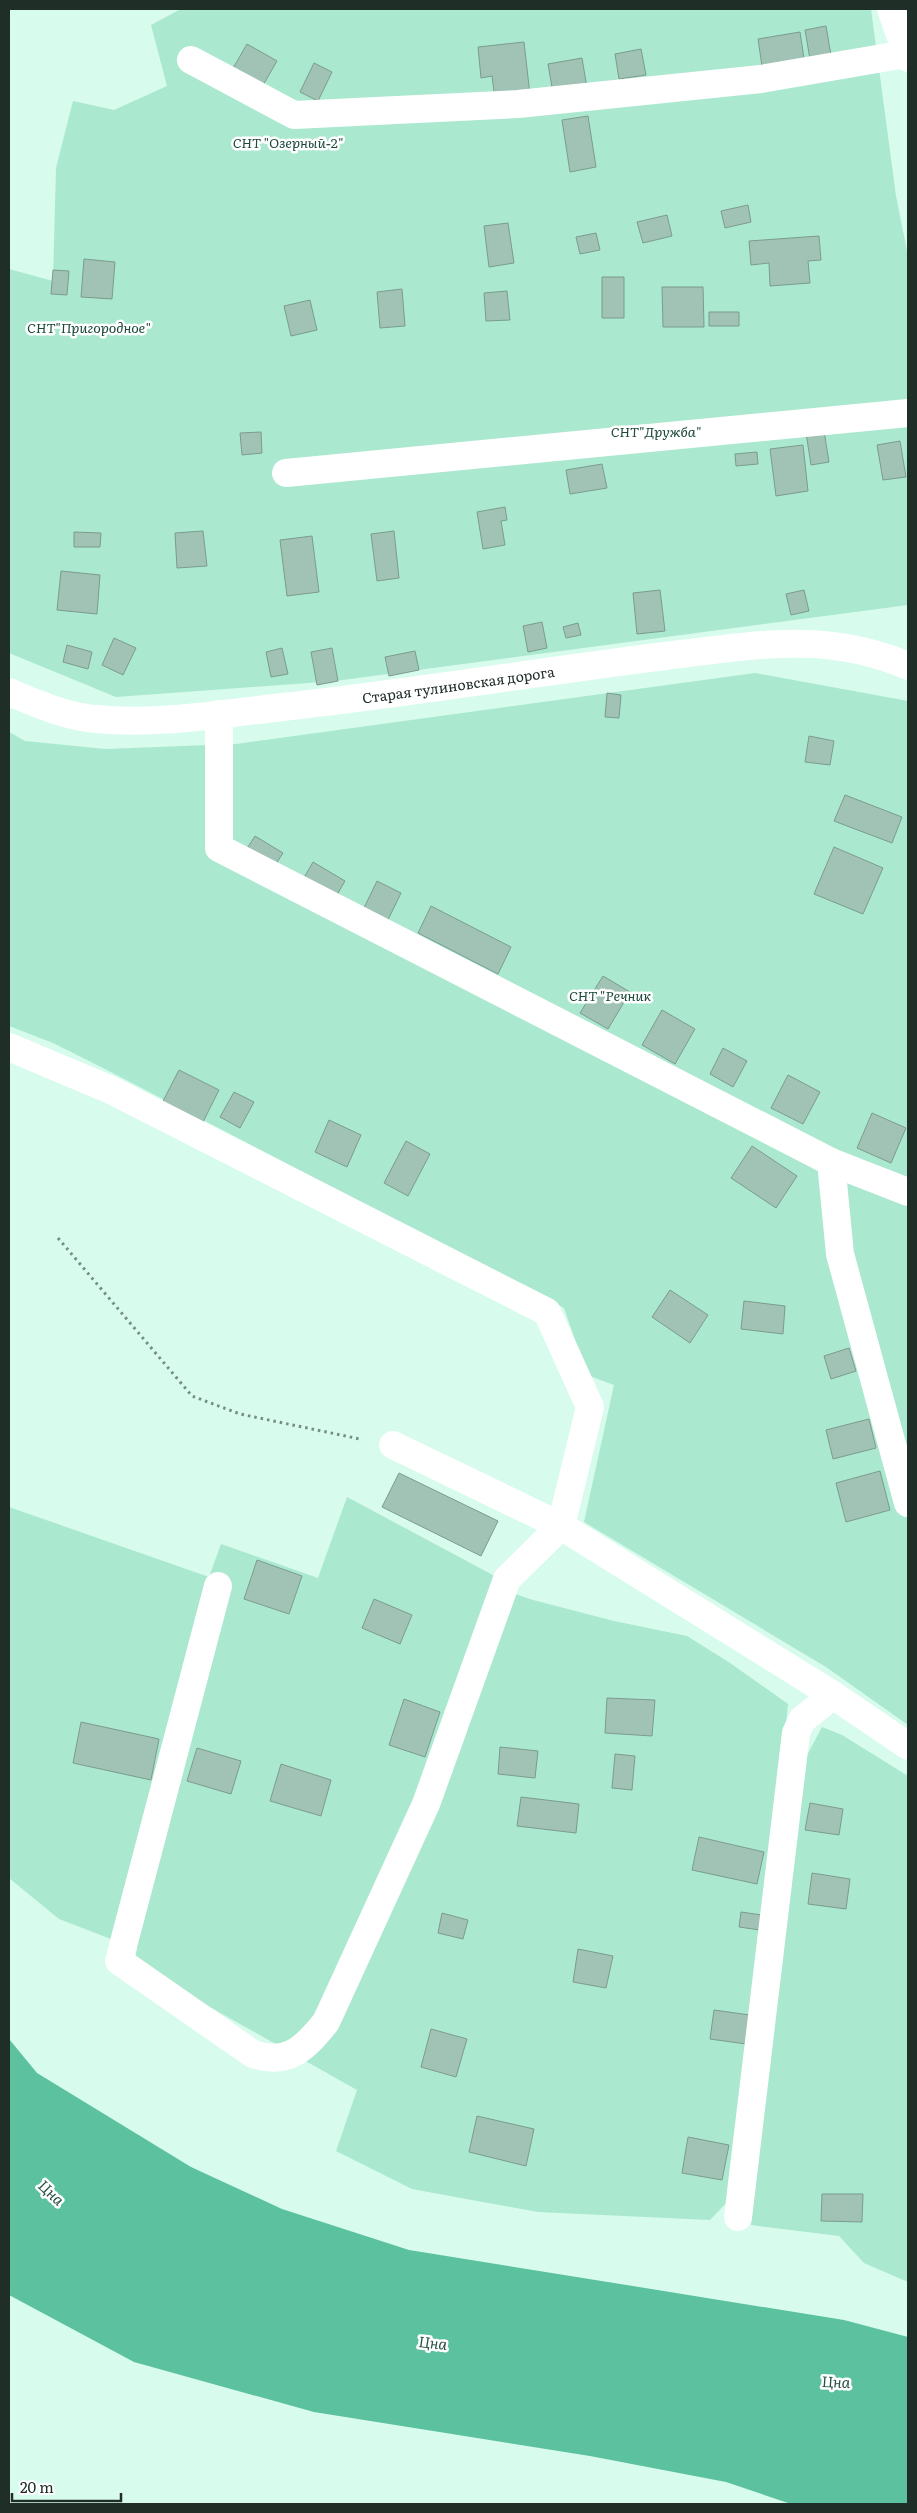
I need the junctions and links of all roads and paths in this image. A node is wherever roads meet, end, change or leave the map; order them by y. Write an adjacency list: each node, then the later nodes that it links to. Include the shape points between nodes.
1 (890, 9): 2 (street)
2 (907, 56): 3 (street, via 761,79 518,104 294,115)
3 (190, 60)
4 (908, 413): 5 (street)
5 (286, 473)
6 (908, 666): 8 (street, Старая тулиновская дорога, via 873,653 832,644 776,643)
7 (9, 692): 8 (street, Старая тулиновская дорога, via 47,708 94,719 138,721)
8 (218, 714): 10 (street, via 219,848)
9 (9, 1046): 15 (street, via 111,1090 547,1312 590,1407)
10 (831, 1162): 11 (street); 14 (street, via 840,1254)
11 (908, 1192)
12 (58, 1238): 13 (path, via 192,1396 240,1414)
13 (393, 1445): 15 (street)
14 (908, 1503)
15 (561, 1526): 16 (street, via 507,1579 426,1804 326,2022 308,2044 286,2056 270,2060 253,2054 119,1961); 17 (street)
16 (218, 1586)
17 (832, 1695): 18 (street); 19 (street, via 802,1720 796,1733)
18 (908, 1746)
19 (738, 2217)

